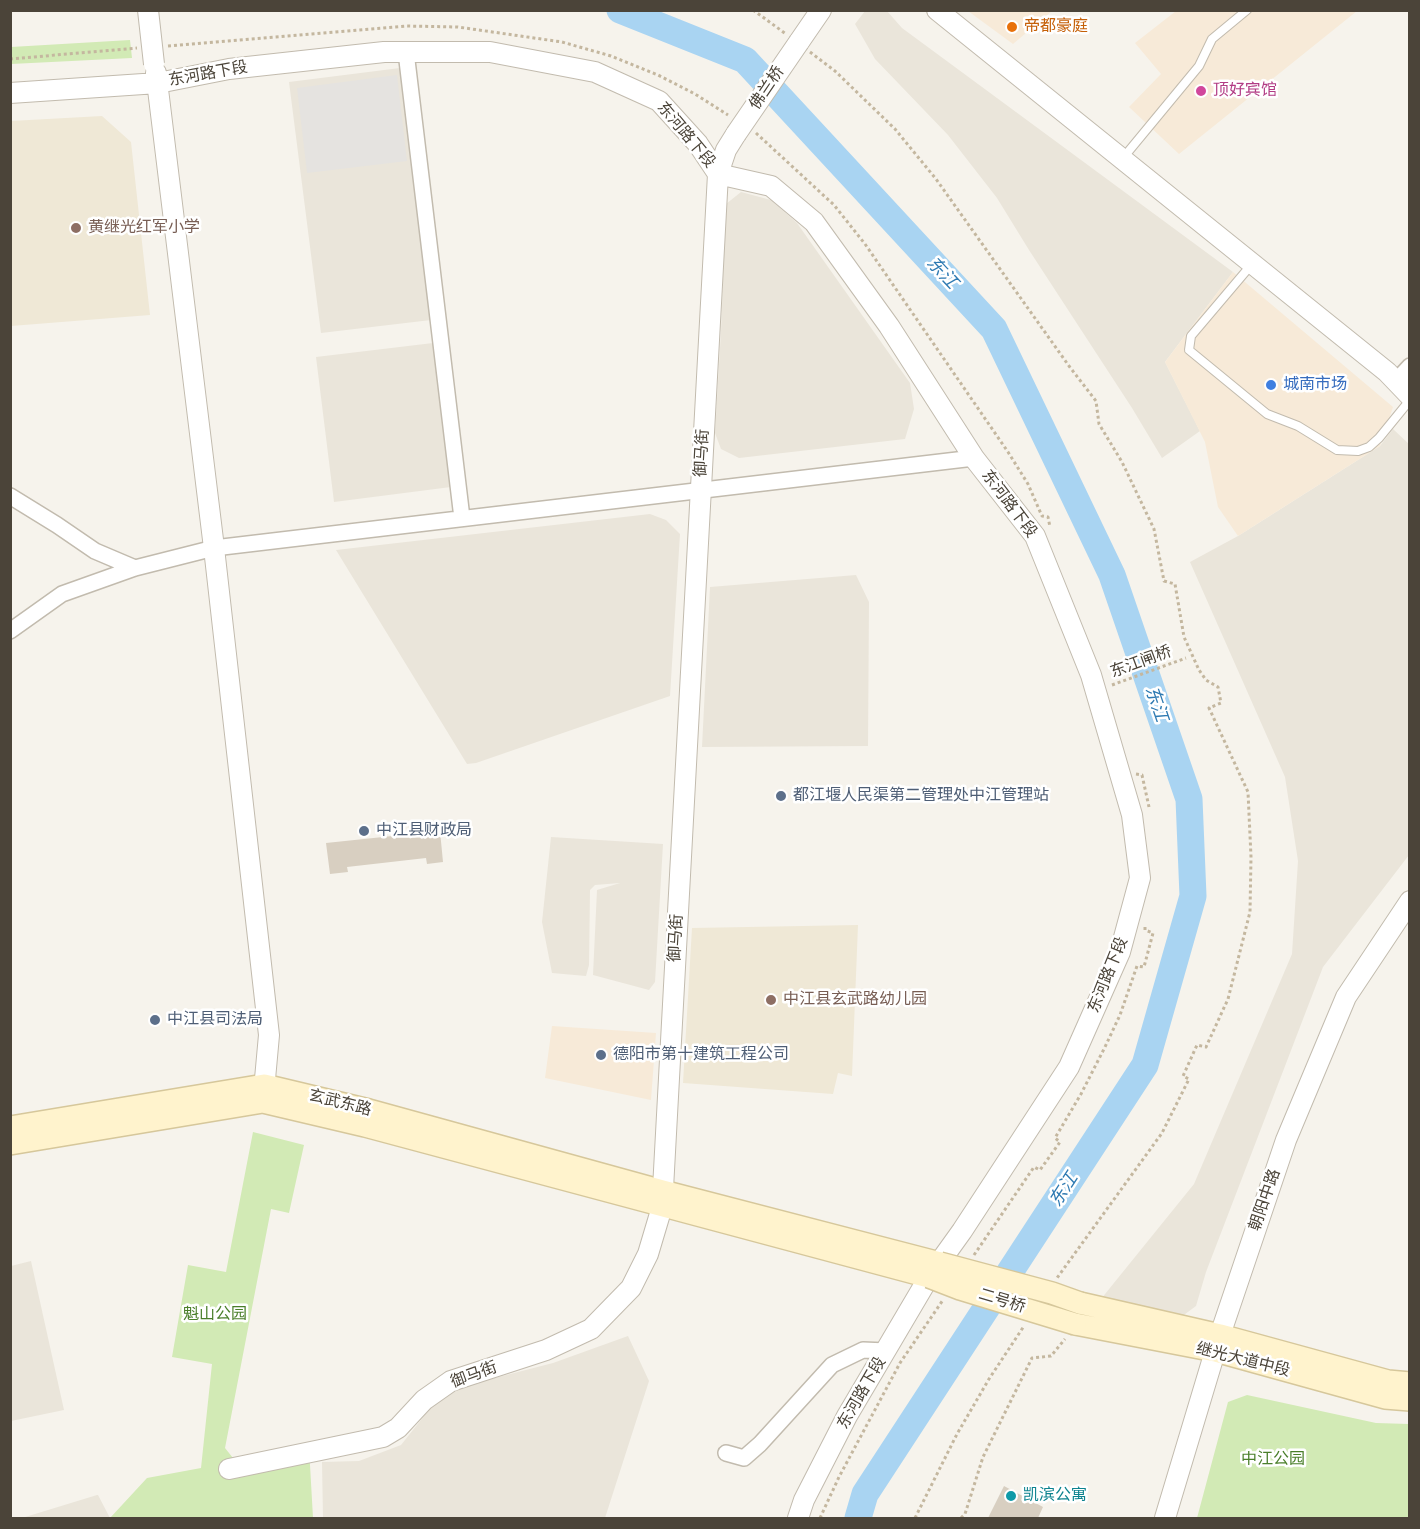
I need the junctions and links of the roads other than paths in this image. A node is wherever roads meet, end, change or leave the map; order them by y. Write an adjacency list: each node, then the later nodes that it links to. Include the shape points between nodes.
1 (148, 10): 6 (street, bridge)
2 (821, 10): 8 (street, 佛兰桥, bridge)
3 (937, 10): 9 (street)
4 (1247, 10): 9 (lane, via 1212,39 1199,66)
5 (406, 52): 6 (street, 东河路下段, via 229,69); 10 (street, 东河路下段, via 490,52 595,72 658,101 698,144); 18 (street)
6 (158, 64): 7 (street, 东河路下段); 19 (street)
7 (10, 93)
8 (735, 127): 10 (street, 御马街)
9 (1122, 159): 11 (street)
10 (718, 174): 15 (street, 东河路下段, via 771,186 814,222 889,326); 16 (street, 御马街)
11 (1252, 264): 13 (street); 14 (lane, via 1191,336 1190,350 1267,414 1298,426 1337,450 1370,447)
12 (1410, 366): 13 (street)
13 (1403, 388)
14 (1410, 400)
15 (974, 458): 16 (street); 27 (street, 东河路下段, via 1035,536 1087,664 1132,815 1140,878 1120,952 1069,1067)
16 (700, 490): 18 (street); 26 (street, 御马街)
17 (10, 496): 20 (street, via 95,551)
18 (462, 518): 19 (street)
19 (214, 548): 20 (street); 23 (street, via 269,1035)
20 (135, 568): 21 (street, via 62,594)
21 (10, 631)
22 (1410, 901): 30 (street, 朝阳中路, via 1346,997 1286,1140)
23 (263, 1093): 24 (main road, 玄武东路); 25 (main road, 玄武东路); 26 (main road, 玄武东路, via 369,1110)
24 (10, 1127)
25 (10, 1144)
26 (662, 1199): 27 (main road, 玄武东路); 35 (street, 御马街, via 648,1254 631,1288 591,1329 546,1350 451,1381 383,1437)
27 (934, 1270): 28 (main road, 二号桥, bridge, via 1052,1293); 29 (main road, 二号桥, bridge, via 960,1289); 31 (street, 东河路下段)
28 (1080, 1303): 30 (main road, 继光大道中段)
29 (1076, 1324): 30 (main road, 继光大道中段)
30 (1217, 1343): 32 (main road, 继光大道中段); 33 (main road, 继光大道中段, via 1385,1398); 37 (street, 朝阳中路)
31 (886, 1351): 34 (street, via 863,1350 832,1365 744,1458); 36 (street, 东河路下段, via 847,1416)
32 (1410, 1383)
33 (1410, 1400)
34 (726, 1453)
35 (229, 1469)
36 (798, 1518)
37 (1165, 1518)

